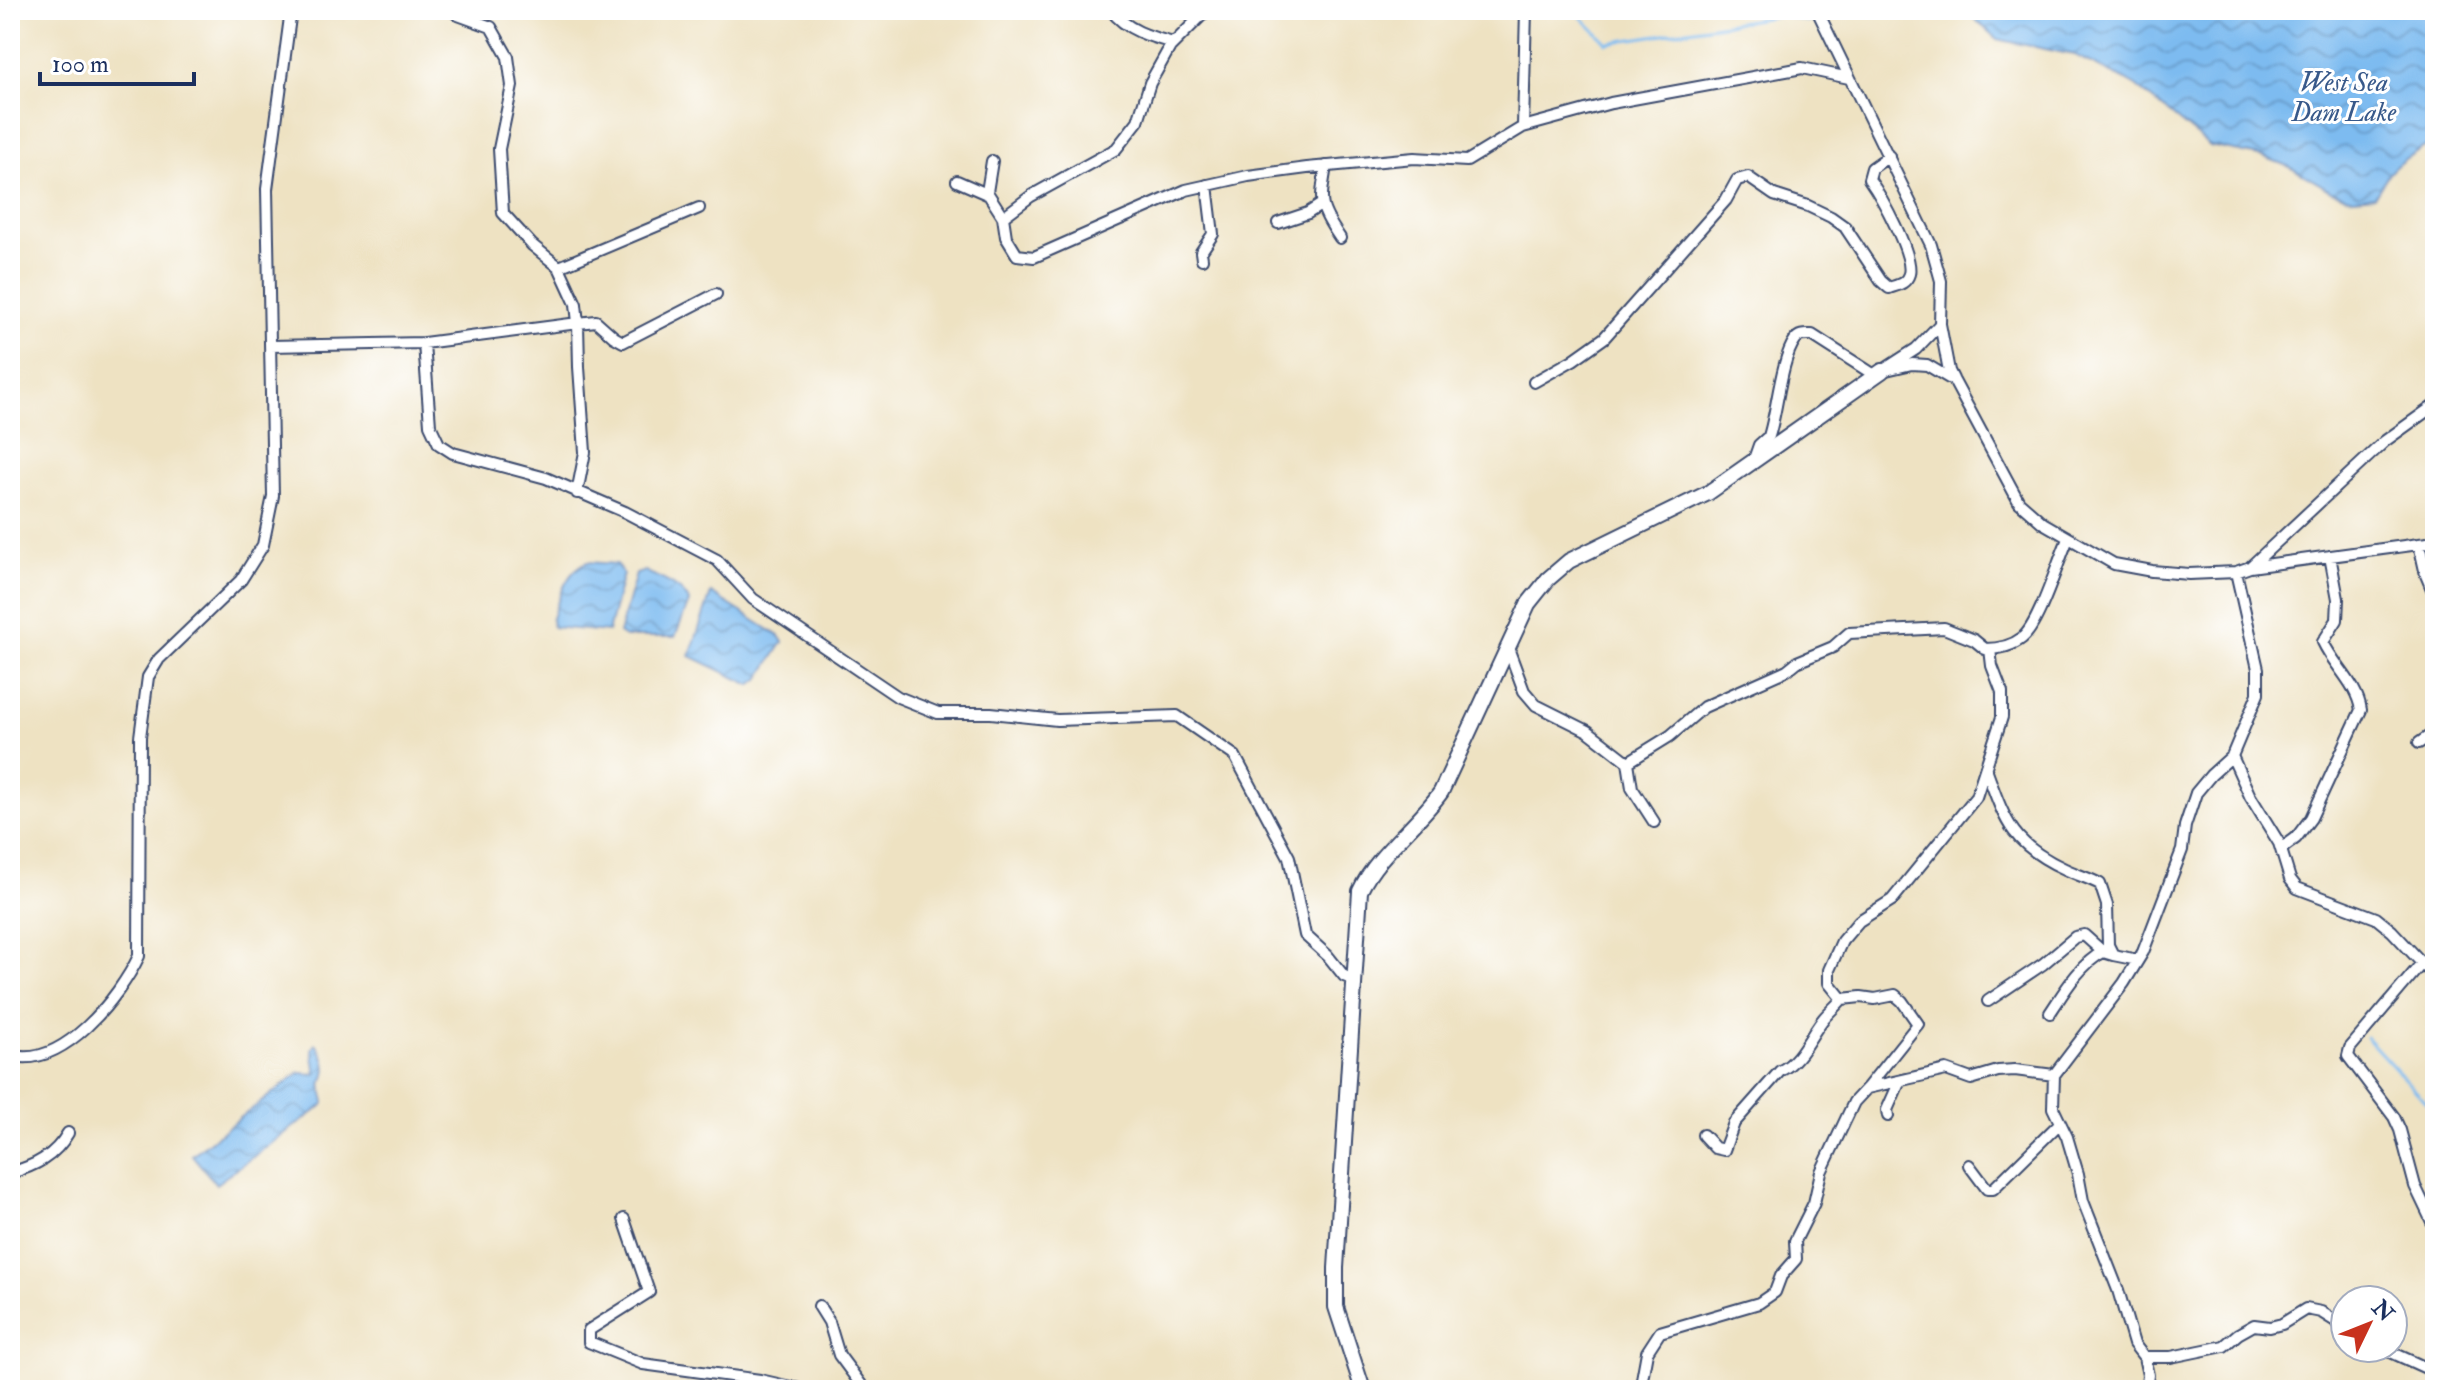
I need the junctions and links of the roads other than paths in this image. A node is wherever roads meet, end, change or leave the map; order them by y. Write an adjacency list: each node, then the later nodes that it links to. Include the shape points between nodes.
1 (291, 10): 27 (street, via 267,189)
2 (452, 10): 22 (street, via 491,27 508,57 512,86 499,149 503,213)
3 (1111, 10): 7 (street, via 1119,21)
4 (1207, 10): 7 (street)
5 (1526, 10): 9 (street)
6 (1817, 10): 8 (street)
7 (1174, 43): 18 (street, via 1150,83 1138,121 1116,149)
8 (1849, 78): 9 (street, via 1802,68 1611,103); 10 (street)
9 (1523, 127): 12 (street, via 1467,161 1414,158)
10 (1889, 156): 25 (street, via 1931,245 1941,281); 30 (street, via 1872,168 1869,179 1891,215 1909,264 1902,284 1889,288 1881,281 1845,227 1831,217 1774,195 1748,177 1737,180 1726,200 1604,338)
11 (992, 161): 15 (street)
12 (1326, 166): 14 (street); 16 (street)
13 (957, 181): 15 (street)
14 (1207, 185): 18 (street, via 1034,257 1017,255 1006,237); 21 (street, via 1213,234)
15 (989, 195): 18 (street)
16 (1322, 204): 19 (street); 20 (street)
17 (699, 208): 22 (street)
18 (1003, 217)
19 (1278, 223)
20 (1340, 238)
21 (1202, 259)
22 (559, 267): 24 (street, via 576,304)
23 (716, 294): 24 (street, via 623,342 596,321)
24 (578, 323): 26 (street); 33 (street, via 585,452)
25 (1940, 324): 28 (street, via 1916,349); 29 (street)
26 (424, 343): 27 (street); 33 (street, via 430,425 439,444)
27 (270, 346): 58 (street, via 273,496 263,545 241,580 159,659 148,677 140,737 139,956 119,992 68,1041 52,1052)
28 (1879, 373): 29 (street, via 1927,365); 32 (main road); 32 (street, via 1812,335 1796,338 1769,436 1759,445)
29 (1954, 381): 34 (street, via 2019,502)
30 (1534, 382)
31 (2435, 405): 38 (street, via 2385,441)
32 (1753, 463): 41 (main road, via 1708,493 1569,561 1528,604)
33 (577, 493): 54 (street, via 717,560 753,599 898,697 938,713 1057,720 1177,716 1235,756 1289,857 1305,935)
34 (2068, 539): 39 (street, via 2114,564 2189,574); 42 (street, via 2034,623 2014,643)
35 (2435, 542): 36 (street)
36 (2419, 544): 37 (street); 40 (street)
37 (2330, 556): 38 (street); 49 (street, via 2337,620 2323,642 2359,695 2361,710 2311,818)
38 (2250, 567): 39 (street)
39 (2236, 572): 45 (street, via 2258,669 2258,694)
40 (2435, 596)
41 (1508, 648): 46 (street, via 1524,691 1536,705 1588,731); 54 (main road, via 1441,792 1368,874 1360,891)
42 (1990, 649): 46 (street, via 1944,628 1849,633 1833,647 1704,707); 47 (street, via 2002,692 2002,717)
43 (2435, 732): 44 (street)
44 (2419, 743)
45 (2232, 756): 49 (street); 51 (street, via 2196,793 2182,850)
46 (1628, 762): 48 (street, via 1632,788)
47 (1986, 769): 50 (street, via 2005,820 2024,845 2100,884 2107,905); 55 (street, via 1969,808 1892,900 1859,921 1842,941 1829,970 1829,983)
48 (1654, 822)
49 (2281, 849): 52 (street, via 2297,888 2376,918)
50 (2108, 954): 51 (street); 56 (street, via 2084,935 2075,937); 57 (street, via 2094,957)
51 (2138, 960): 59 (street)
52 (2422, 963): 53 (street); 69 (street, via 2348,1056 2394,1117 2415,1186)
53 (2435, 977)
54 (1354, 980): 78 (main road, via 1336,1307)
55 (1842, 999): 61 (street, via 1895,995 1918,1024); 65 (street, via 1734,1123 1724,1150)
56 (1988, 1001)
57 (2050, 1013)
58 (10, 1055)
59 (2054, 1075): 60 (street, via 2015,1070 1971,1079 1946,1070); 63 (street, via 2053,1108)
60 (1899, 1083): 61 (street); 62 (street)
61 (1867, 1088): 79 (street, via 1854,1102 1821,1172 1814,1203 1795,1241 1796,1259 1775,1292 1759,1303 1660,1332 1647,1352)
62 (1888, 1116)
63 (2060, 1123): 66 (street, via 1993,1189 1987,1189); 72 (street, via 2134,1344)
64 (68, 1133): 67 (street, via 49,1157)
65 (1703, 1135)
66 (1969, 1165)
67 (10, 1173)
68 (624, 1219): 75 (street, via 649,1292 589,1330 589,1342 643,1364)
69 (2435, 1228)
70 (819, 1306): 77 (street, via 839,1355)
71 (2329, 1317): 72 (street, via 2306,1309 2282,1324 2254,1325 2224,1346)
72 (2144, 1357): 80 (street)
73 (2409, 1360): 74 (street)
74 (2435, 1372)
75 (759, 1385): 76 (street)
76 (804, 1390)
77 (865, 1390)
78 (1363, 1390)
79 (1640, 1390)
80 (2146, 1390)

